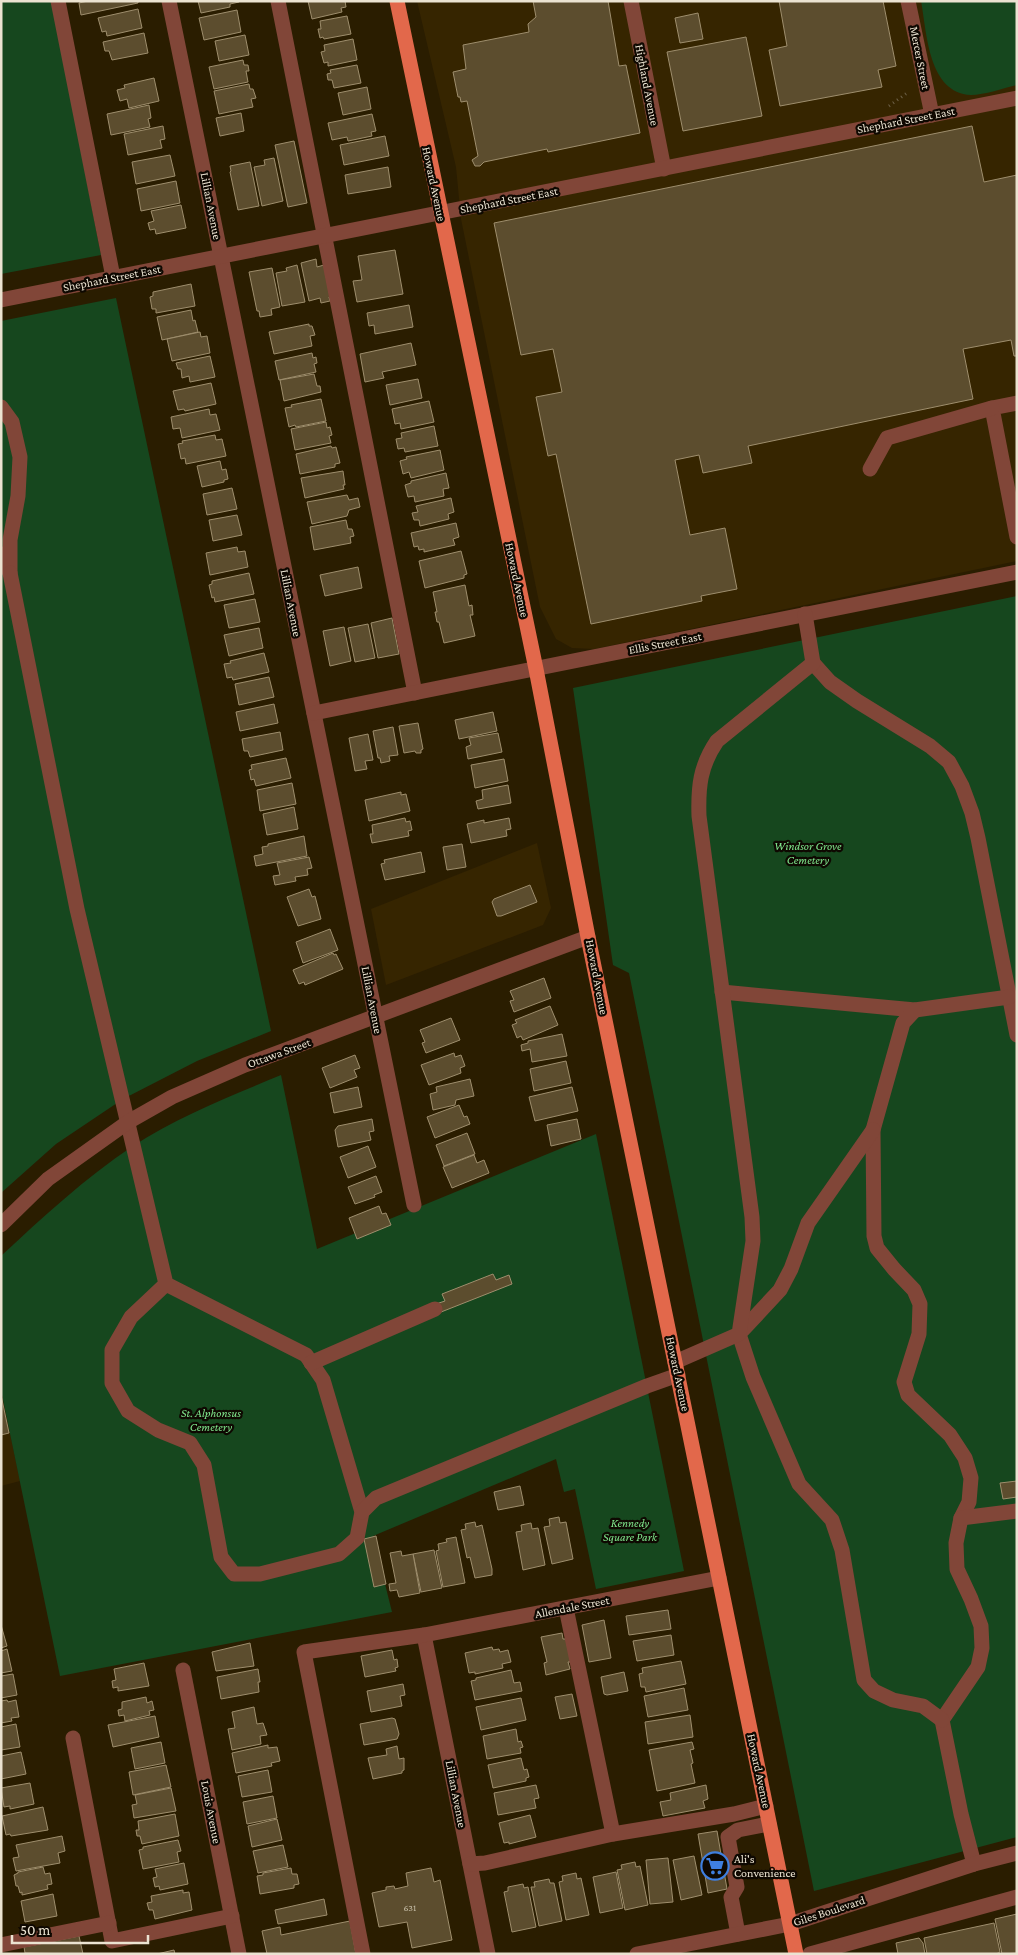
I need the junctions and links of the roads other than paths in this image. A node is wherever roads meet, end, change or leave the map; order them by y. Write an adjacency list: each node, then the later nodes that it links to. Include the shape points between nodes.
1 (58, 1): 13 (street)
2 (169, 1): 12 (street, Lillian Avenue)
3 (278, 1): 11 (street)
4 (397, 1): 10 (main road, Howard Avenue)
5 (630, 1): 9 (street, Highland Avenue)
6 (908, 1): 8 (street, Mercer Street)
7 (1017, 98): 8 (street, Shephard Street East)
8 (932, 115): 9 (street, Shephard Street East)
9 (664, 168): 10 (street, Shephard Street East)
10 (440, 214): 11 (street, Shephard Street East); 27 (main road, Howard Avenue)
11 (325, 236): 12 (street, Shephard Street East); 28 (street)
12 (221, 257): 13 (street, Shephard Street East); 29 (street, Lillian Avenue)
13 (113, 277): 14 (street, Shephard Street East)
14 (1, 300)
15 (1017, 403): 17 (street)
16 (1, 407): 24 (street, via 12,422 20,457 18,496 10,540)
17 (992, 408): 18 (street); 19 (street, via 887,438)
18 (1010, 457): 20 (street)
19 (870, 470)
20 (1014, 508): 21 (street)
21 (1017, 537)
22 (1, 554): 24 (street)
23 (1017, 572): 25 (street, Ellis Street East)
24 (10, 573): 36 (street, via 77,909)
25 (805, 614): 26 (street); 27 (street, Ellis Street East)
26 (813, 663): 31 (street, via 717,741 706,756 698,794 699,816); 32 (street, via 830,682 930,746 949,762 972,813)
27 (536, 668): 28 (street, Ellis Street East); 30 (main road, Howard Avenue)
28 (415, 693): 29 (street, Ellis Street East)
29 (314, 713): 34 (street, Lillian Avenue)
30 (588, 937): 34 (street, Ottawa Street); 44 (main road, Howard Avenue)
31 (722, 992): 33 (street); 42 (street, via 752,1217 753,1241)
32 (1009, 997): 33 (street); 35 (street)
33 (915, 1010): 37 (street, via 903,1023)
34 (376, 1017): 36 (street, Ottawa Street, via 245,1065 172,1097); 38 (street, Lillian Avenue)
35 (1017, 1035)
36 (128, 1122): 39 (street, Ottawa Street, via 48,1179); 40 (street)
37 (873, 1130): 42 (street, via 808,1223 780,1290); 47 (street, via 874,1236 877,1248 914,1290 920,1304 919,1334 904,1382 908,1396 950,1435 965,1458 971,1478 969,1502)
38 (414, 1205)
39 (1, 1226)
40 (166, 1284): 43 (street, via 306,1355); 46 (street, via 131,1317 112,1350 112,1383 128,1411 158,1430 190,1443 204,1465 221,1557 234,1574 260,1574 339,1554 357,1538)
41 (435, 1309): 43 (street)
42 (739, 1334): 44 (street); 52 (street, via 753,1377 799,1484 832,1520 842,1550 864,1680 874,1690 893,1700 923,1706)
43 (311, 1363): 46 (street, via 323,1380)
44 (677, 1369): 46 (street, via 646,1386 376,1498); 48 (main road, Howard Avenue)
45 (1017, 1511): 47 (street)
46 (362, 1512)
47 (961, 1518): 52 (street, via 956,1543 957,1569 981,1626 982,1648 978,1667)
48 (719, 1578): 49 (street, Allendale Street); 54 (main road, Howard Avenue)
49 (566, 1608): 50 (street, Allendale Street); 56 (street)
50 (424, 1635): 58 (street, Lillian Avenue); 67 (street, Allendale Street, via 304,1652)
51 (183, 1670): 61 (street, Louis Avenue)
52 (942, 1720): 59 (street)
53 (73, 1738): 62 (street)
54 (766, 1806): 55 (main road, Howard Avenue); 56 (street)
55 (770, 1824): 63 (main road, Howard Avenue); 64 (street, via 738,1830 728,1837 737,1887 731,1897)
56 (613, 1834): 58 (street)
57 (1017, 1853): 59 (street, Giles Boulevard)
58 (470, 1864): 68 (street, Lillian Avenue)
59 (974, 1864): 63 (street, Giles Boulevard)
60 (1017, 1896): 71 (street)
61 (232, 1916): 62 (street, via 112,1941); 66 (street, Louis Avenue)
62 (109, 1923): 65 (street)
63 (790, 1924): 64 (street, Giles Boulevard); 70 (main road, Howard Avenue)
64 (738, 1934): 69 (street, Giles Boulevard)
65 (1, 1945)
66 (240, 1954)
67 (363, 1954)
68 (488, 1954)
69 (637, 1954)
70 (796, 1954)
71 (810, 1954)

